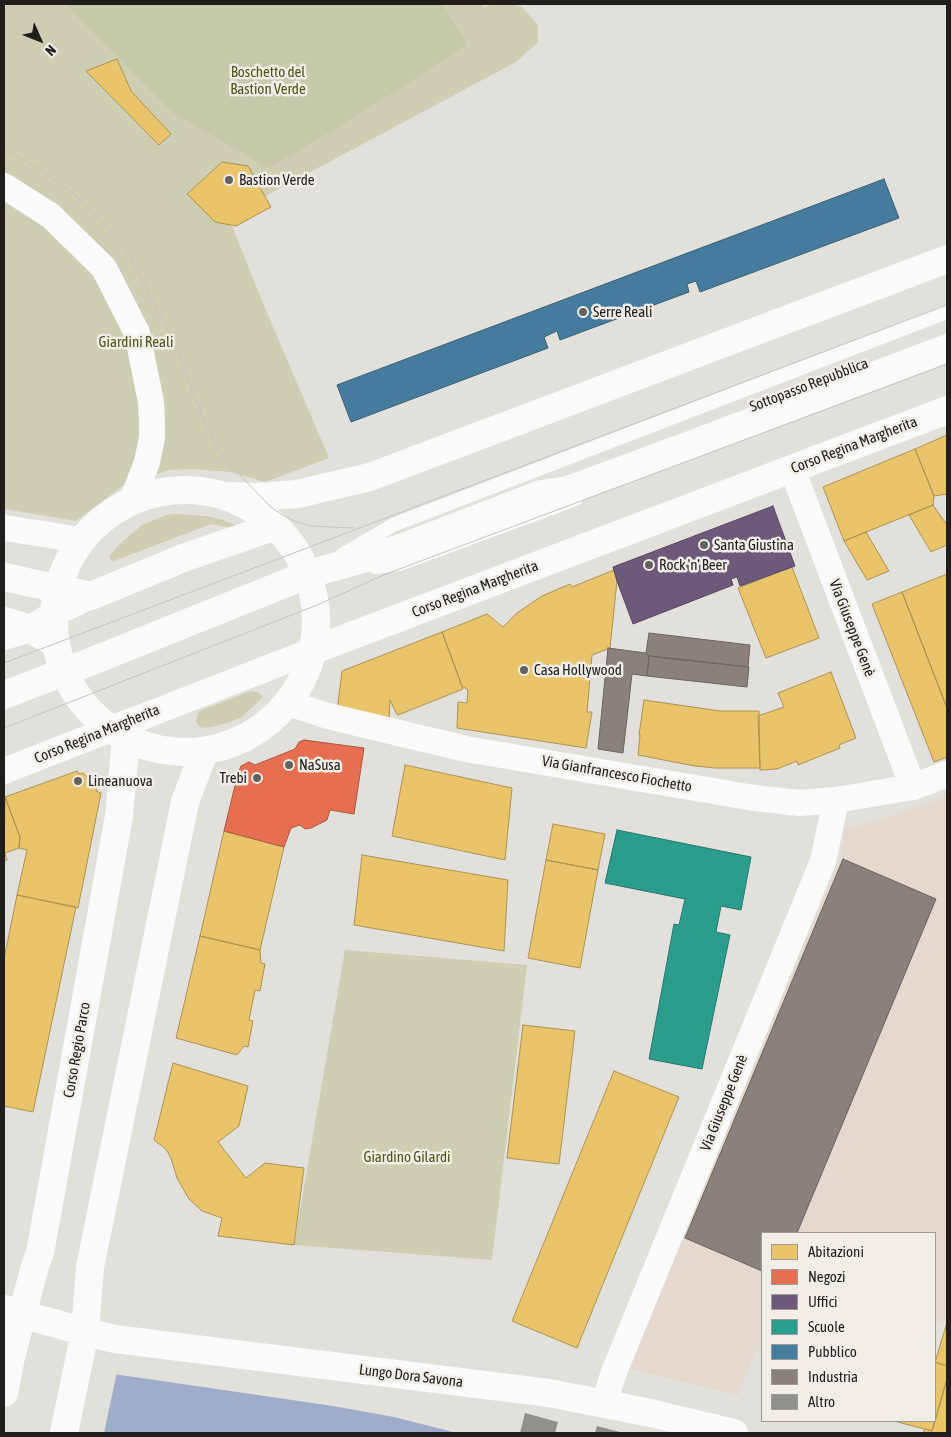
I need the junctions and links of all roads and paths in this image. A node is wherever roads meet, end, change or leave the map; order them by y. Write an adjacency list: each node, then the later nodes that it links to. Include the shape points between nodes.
1 (4, 186): 11 (street, via 51,216 104,268 137,333 152,402 152,438)
2 (947, 259): 10 (main road, via 370,477 298,494)
3 (947, 312): 15 (lane, via 393,525)
4 (947, 333): 8 (main road, Sottopasso Repubblica)
5 (947, 348): 8 (main road, Sottopasso Repubblica)
6 (947, 360): 15 (lane, via 400,564)
7 (947, 410): 9 (main road, Corso Regina Margherita)
8 (674, 444): 15 (main road, via 568,490 541,494 398,548)
9 (792, 469): 22 (main road, Corso Regina Margherita); 30 (street, Via Giuseppe Genè)
10 (226, 496): 11 (main road, via 194,490 162,492); 12 (main road, via 246,504)
11 (132, 501): 14 (main road, via 103,518)
12 (276, 526): 15 (main road, via 287,534); 17 (main road, via 183,558 91,596)
13 (4, 528): 14 (street)
14 (81, 540): 17 (main road)
15 (309, 574): 22 (main road, via 316,605); 23 (main road)
16 (4, 577): 17 (main road)
17 (55, 602): 19 (street); 21 (main road)
18 (4, 621): 19 (main road)
19 (30, 629): 20 (street); 21 (main road)
20 (4, 637)
21 (55, 643): 23 (main road)
22 (314, 650): 25 (main road, via 304,678); 26 (street, Corso Regina Margherita)
23 (63, 672): 24 (main road); 26 (main road, via 92,716)
24 (4, 695)
25 (288, 703): 27 (main road, via 265,726 236,743); 31 (street, Via Gianfrancesco Fiochetto, via 328,716 476,750 754,798 800,803)
26 (118, 734): 27 (main road, via 164,752); 28 (street, Corso Regina Margherita); 32 (main road, Corso Regio Parco, via 119,816 40,1253)
27 (204, 752): 33 (main road, via 185,802 90,1267)
28 (4, 771)
29 (947, 774): 30 (street, Via Gianfrancesco Fiochetto)
30 (913, 786): 31 (street, Via Gianfrancesco Fiochetto)
31 (836, 800): 35 (street, Via Giuseppe Genè, via 823,861)
32 (13, 1311): 33 (main road, Lungo Dora Savona); 34 (main road, Corso Regio Parco, via 11,1357)
33 (85, 1332): 35 (main road, Lungo Dora Savona, via 115,1339 523,1389); 36 (main road)
34 (4, 1393)
35 (604, 1403): 37 (main road, Lungo Dora Savona)
36 (64, 1433)
37 (734, 1433)

